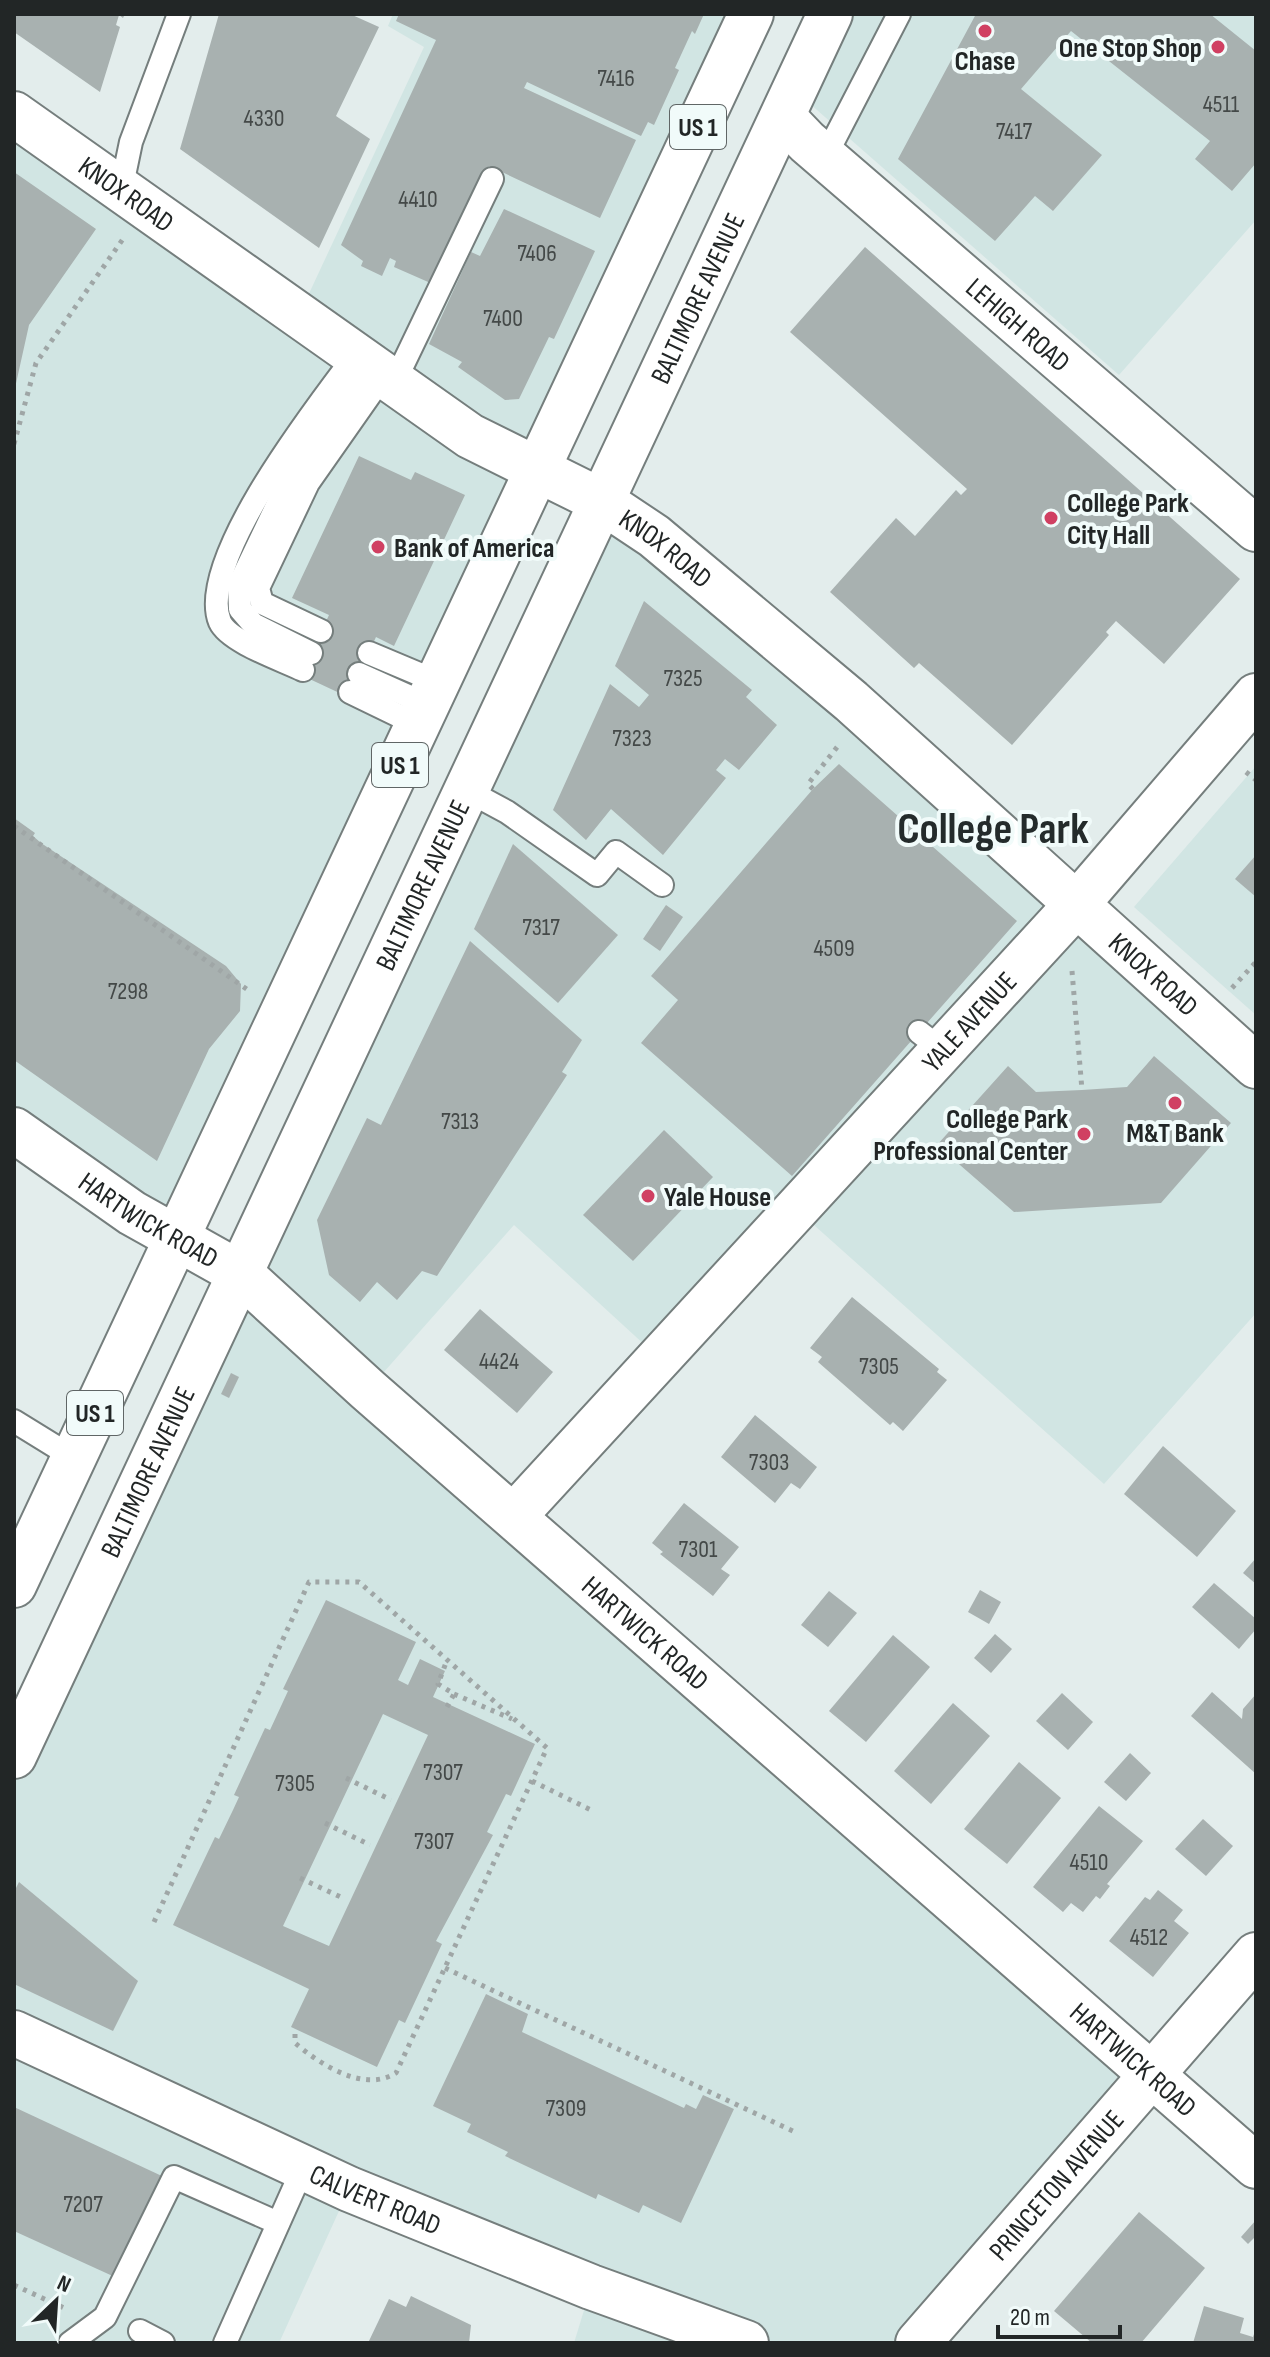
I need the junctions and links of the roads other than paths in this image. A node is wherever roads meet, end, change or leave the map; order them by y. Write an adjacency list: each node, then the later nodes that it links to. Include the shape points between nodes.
1 (179, 14): 9 (lane, via 131,142)
2 (751, 14): 11 (street, US 1)
3 (830, 14): 6 (street, BALTIMORE AVENUE / US 1)
4 (899, 14): 7 (lane)
5 (14, 114): 9 (street, KNOX ROAD)
6 (783, 117): 7 (street, LEHIGH ROAD); 12 (street, BALTIMORE AVENUE / US 1)
7 (825, 157): 13 (street, LEHIGH ROAD)
8 (492, 179): 10 (lane)
9 (121, 190): 10 (street, KNOX ROAD)
10 (376, 370): 11 (street, KNOX ROAD, via 470,436); 14 (lane, via 308,483 258,588 262,603); 16 (lane, via 276,462 220,575 218,610 229,635)
11 (539, 472): 12 (street, KNOX ROAD); 19 (street, US 1)
12 (603, 502): 20 (street, BALTIMORE AVENUE / US 1); 22 (street, KNOX ROAD, via 654,536 851,701)
13 (1256, 529)
14 (321, 631)
15 (369, 653): 19 (lane)
16 (307, 662)
17 (355, 683): 19 (lane)
18 (1256, 696): 22 (street, YALE AVENUE)
19 (428, 704): 25 (street, US 1)
20 (468, 791): 21 (lane, via 597,875 616,852); 26 (street, BALTIMORE AVENUE / US 1)
21 (662, 885)
22 (1076, 905): 23 (street, KNOX ROAD); 29 (street, YALE AVENUE, via 931,1041)
23 (1256, 1066)
24 (14, 1130): 25 (street, HARTWICK ROAD)
25 (175, 1240): 26 (street, HARTWICK ROAD); 28 (street, US 1)
26 (241, 1274): 29 (street, HARTWICK ROAD); 31 (street, BALTIMORE AVENUE / US 1)
27 (14, 1421): 28 (lane)
28 (74, 1458): 30 (street, US 1)
29 (514, 1516): 34 (street, HARTWICK ROAD)
30 (14, 1585)
31 (14, 1756)
32 (1256, 1955): 34 (street, PRINCETON AVENUE)
33 (14, 2033): 36 (street, CALVERT ROAD)
34 (1153, 2074): 35 (street, HARTWICK ROAD); 43 (street, PRINCETON AVENUE)
35 (1256, 2166)
36 (303, 2168): 37 (lane); 42 (street, CALVERT ROAD, via 577,2282)
37 (278, 2223): 39 (lane, via 174,2177 105,2317); 41 (lane)
38 (140, 2331): 40 (lane)
39 (70, 2343)
40 (163, 2343)
41 (225, 2343)
42 (746, 2343)
43 (918, 2343)

